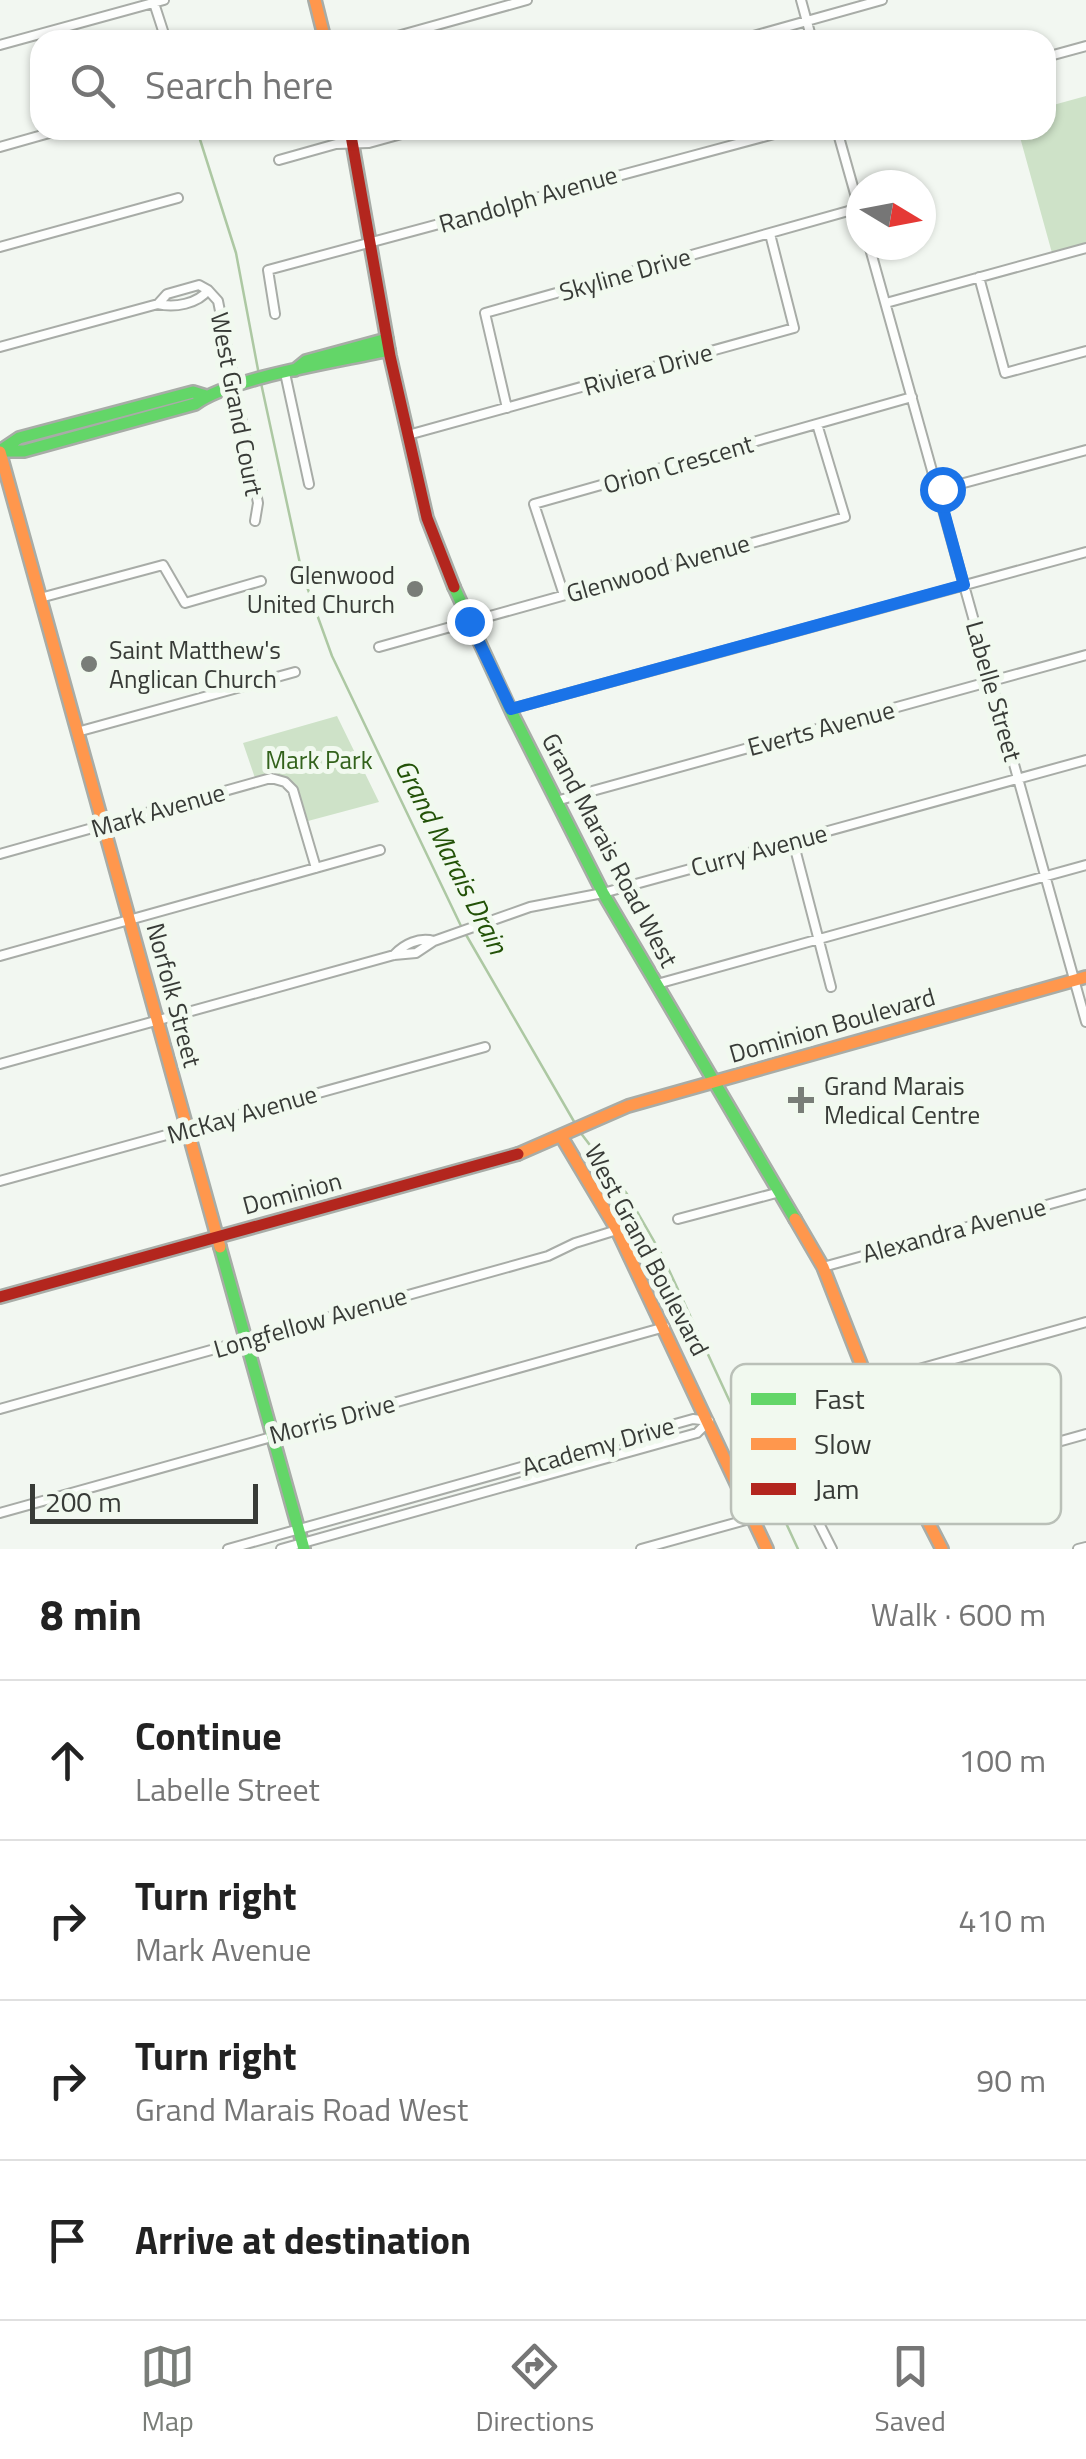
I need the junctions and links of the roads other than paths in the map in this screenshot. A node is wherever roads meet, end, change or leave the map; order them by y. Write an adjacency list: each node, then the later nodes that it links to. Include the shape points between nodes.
1 (315, 0): 9 (street)
2 (527, 0): 10 (street)
3 (801, 0): 6 (street)
4 (882, 0): 6 (street)
5 (159, 1): 7 (street); 8 (street)
6 (807, 21): 11 (street); 12 (street)
7 (54, 30)
8 (164, 30)
9 (322, 30)
10 (419, 30)
11 (775, 30)
12 (809, 30)
13 (30, 37): 14 (street)
14 (0, 45)
15 (1086, 46): 16 (street)
16 (1056, 54)
17 (30, 138): 23 (street)
18 (352, 140): 22 (street, Grand Marais Road West)
19 (379, 140): 22 (street)
20 (746, 140): 29 (street, Randolph Avenue)
21 (840, 140): 25 (street)
22 (353, 144): 24 (street); 29 (street, Grand Marais Road West)
23 (0, 146)
24 (279, 160)
25 (848, 170)
26 (178, 198): 30 (street)
27 (846, 215): 28 (street, Skyline Drive)
28 (770, 234): 42 (street, Skyline Drive, via 485,313); 42 (street, Riviera Drive, via 794,328)
29 (372, 243): 35 (street, Randolph Avenue, via 268,270); 36 (street, Grand Marais Road West)
30 (0, 246)
31 (1086, 248): 33 (street)
32 (873, 260): 34 (street, Labelle Street)
33 (980, 277): 34 (street); 38 (street, via 1005,373)
34 (886, 303): 41 (street, Labelle Street)
35 (275, 314)
36 (388, 345): 39 (street, via 306,361); 44 (street, Grand Marais Road West)
37 (0, 347): 40 (street, West Grand Court, via 158,304 167,294 199,285 218,302)
38 (1086, 350)
39 (286, 373): 40 (street); 47 (street)
40 (238, 386): 46 (street, via 195,404); 49 (street, West Grand Court)
41 (912, 397): 43 (street, Orion Crescent); 48 (street, Labelle Street)
42 (507, 408): 44 (street, Riviera Drive)
43 (817, 424): 53 (street, Glenwood Avenue, via 845,517); 53 (street, Orion Crescent, via 534,504)
44 (408, 435): 55 (street, Grand Marais Road West, via 436,546)
45 (1086, 450): 48 (street)
46 (0, 452): 54 (street, Norfolk Street)
47 (309, 484)
48 (938, 490): 52 (street, Labelle Street)
49 (256, 521)
50 (1086, 552): 52 (street)
51 (262, 581): 54 (street, via 185,602 163,565)
52 (964, 585): 59 (street, Labelle Street); 60 (street)
53 (564, 594): 55 (street, Glenwood Avenue)
54 (40, 598): 61 (street, Norfolk Street)
55 (469, 621): 56 (street, Glenwood Avenue); 60 (street, Grand Marais Road West)
56 (379, 648)
57 (1086, 655): 59 (street, Everts Avenue)
58 (295, 672): 61 (street)
59 (991, 681): 63 (street, Labelle Street); 64 (street, Everts Avenue)
60 (511, 709): 64 (street, Grand Marais Road West)
61 (78, 732): 65 (street, Norfolk Street)
62 (1086, 760): 63 (street, Curry Avenue)
63 (1018, 778): 66 (street, Curry Avenue); 71 (street, Labelle Street)
64 (556, 801): 72 (street, Grand Marais Road West)
65 (103, 825): 68 (street, Mark Avenue); 70 (street, Mark Avenue, via 271,778 293,790); 73 (street, Norfolk Street)
66 (792, 840): 72 (street, Curry Avenue); 74 (street)
67 (380, 850): 70 (street)
68 (0, 854)
69 (1086, 865): 71 (street)
70 (316, 868): 73 (street)
71 (1046, 876): 74 (street); 76 (street, Labelle Street)
72 (603, 893): 77 (street, Grand Marais Road West); 79 (street, Curry Avenue, via 553,900 434,941 416,954)
73 (130, 920): 75 (street); 79 (street, Norfolk Street)
74 (819, 939): 77 (street); 78 (street)
75 (0, 956)
76 (1080, 979): 80 (street, Labelle Street); 83 (street, Dominion Boulevard)
77 (656, 984): 83 (street, Grand Marais Road West)
78 (832, 987)
79 (157, 1020): 82 (street, Curry Avenue); 85 (street, Norfolk Street)
80 (1086, 1022)
81 (485, 1047): 85 (street, McKay Avenue)
82 (0, 1064)
83 (714, 1081): 84 (street, Dominion Boulevard); 88 (street, Grand Marais Road West)
84 (592, 1120): 86 (street, Dominion)
85 (188, 1129): 87 (street, McKay Avenue); 92 (street, Norfolk Street)
86 (561, 1136): 91 (street, West Grand Boulevard); 92 (street, Dominion, via 522,1153)
87 (0, 1182)
88 (781, 1192): 90 (street); 93 (street, Grand Marais Road West)
89 (1086, 1194): 93 (street, Alexandra Avenue)
90 (678, 1220)
91 (617, 1230): 96 (street, West Grand Boulevard); 97 (street, Longfellow Avenue, via 548,1256)
92 (217, 1237): 94 (street, Dominion); 97 (street, Norfolk Street)
93 (823, 1266): 98 (street, Grand Marais Road West)
94 (0, 1297)
95 (1086, 1322): 99 (street)
96 (665, 1327): 101 (street, West Grand Boulevard); 103 (street, Morris Drive)
97 (246, 1340): 100 (street, Longfellow Avenue); 103 (street, Norfolk Street)
98 (861, 1364)
99 (931, 1364)
100 (0, 1409)
101 (709, 1421): 105 (street, West Grand Boulevard); 111 (street, Academy Drive, via 693,1419); 111 (street, Academy Drive, via 697,1433)
102 (1086, 1434): 104 (street)
103 (272, 1436): 106 (street, Morris Drive); 111 (street, Norfolk Street)
104 (1061, 1441)
105 (731, 1470)
106 (0, 1513)
107 (731, 1524): 115 (street)
108 (756, 1524): 116 (street, West Grand Boulevard)
109 (819, 1524): 117 (street)
110 (929, 1524): 118 (street, Grand Marais Road West)
111 (301, 1541): 113 (street, Academy Drive); 114 (street, Academy Drive)
112 (1086, 1547): 119 (street)
113 (228, 1549)
114 (281, 1549)
115 (641, 1549)
116 (767, 1549)
117 (832, 1549)
118 (942, 1549)
119 (1078, 1549)

